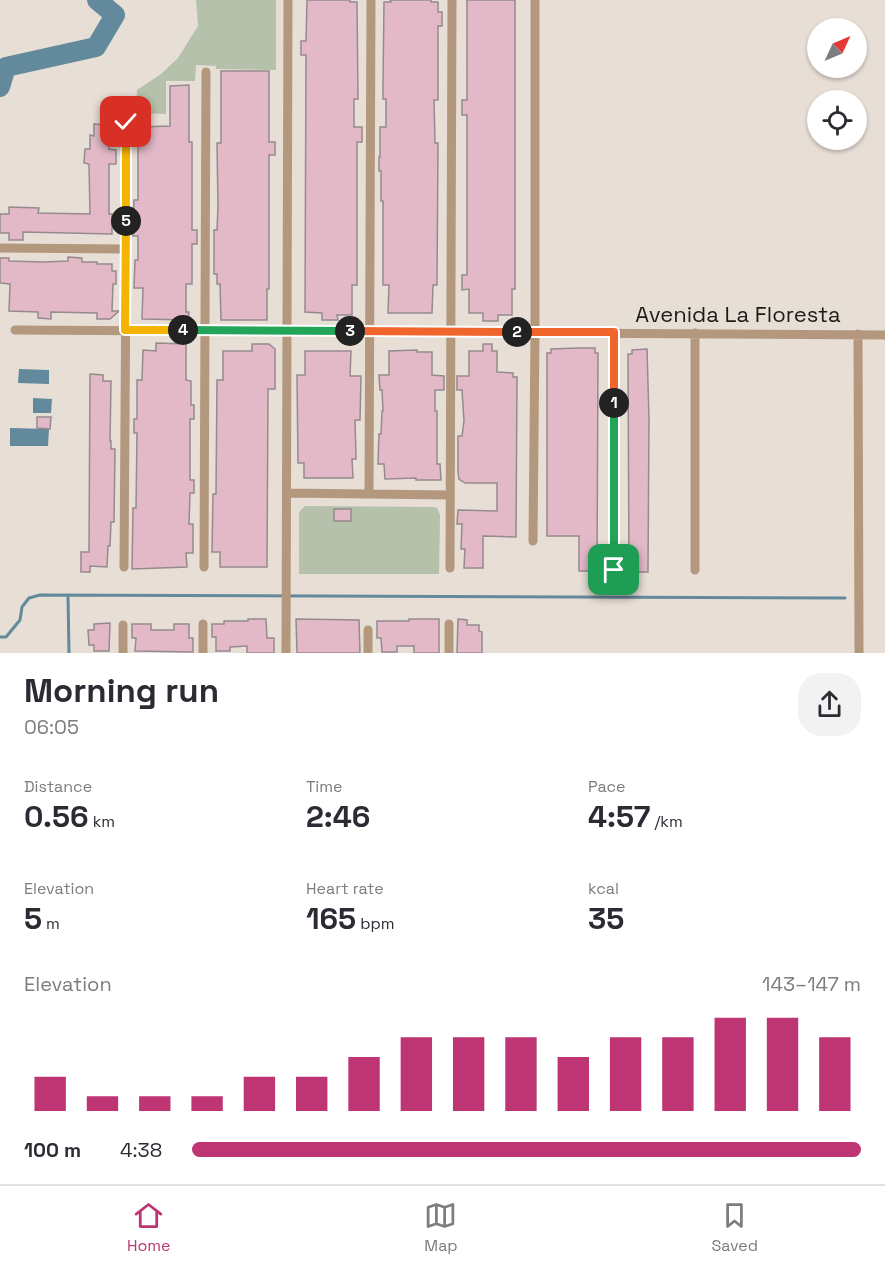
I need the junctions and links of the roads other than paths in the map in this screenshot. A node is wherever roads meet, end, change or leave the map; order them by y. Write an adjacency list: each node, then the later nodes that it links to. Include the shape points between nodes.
1 (288, 0): 12 (street)
2 (371, 0): 13 (street)
3 (452, 0): 14 (street)
4 (535, 0): 15 (street)
5 (206, 72): 11 (street)
6 (126, 122): 8 (street)
7 (0, 248): 8 (street)
8 (126, 249): 10 (street)
9 (15, 330): 10 (street, Avenida La Floresta)
10 (125, 330): 11 (street, Avenida La Floresta); 24 (street)
11 (206, 330): 12 (street, Avenida La Floresta); 25 (street)
12 (287, 331): 13 (street, Avenida La Floresta); 20 (street)
13 (371, 331): 14 (street, Avenida La Floresta); 21 (street)
14 (451, 332): 15 (street, Avenida La Floresta); 22 (street)
15 (535, 332): 16 (street, Avenida La Floresta); 23 (street)
16 (614, 332): 17 (street, Avenida La Floresta); 27 (street)
17 (695, 333): 18 (street, Avenida La Floresta); 28 (street)
18 (858, 334): 19 (street, Avenida La Floresta); 38 (street)
19 (885, 335)
20 (286, 493): 21 (street); 35 (street)
21 (369, 494): 22 (street)
22 (450, 495): 26 (street)
23 (532, 541)
24 (123, 567)
25 (204, 567)
26 (450, 568)
27 (614, 570)
28 (695, 570)
29 (203, 624): 34 (street)
30 (449, 624): 37 (street)
31 (123, 625): 33 (street)
32 (368, 630): 36 (street)
33 (123, 653)
34 (203, 653)
35 (286, 653)
36 (368, 653)
37 (450, 653)
38 (859, 653)

